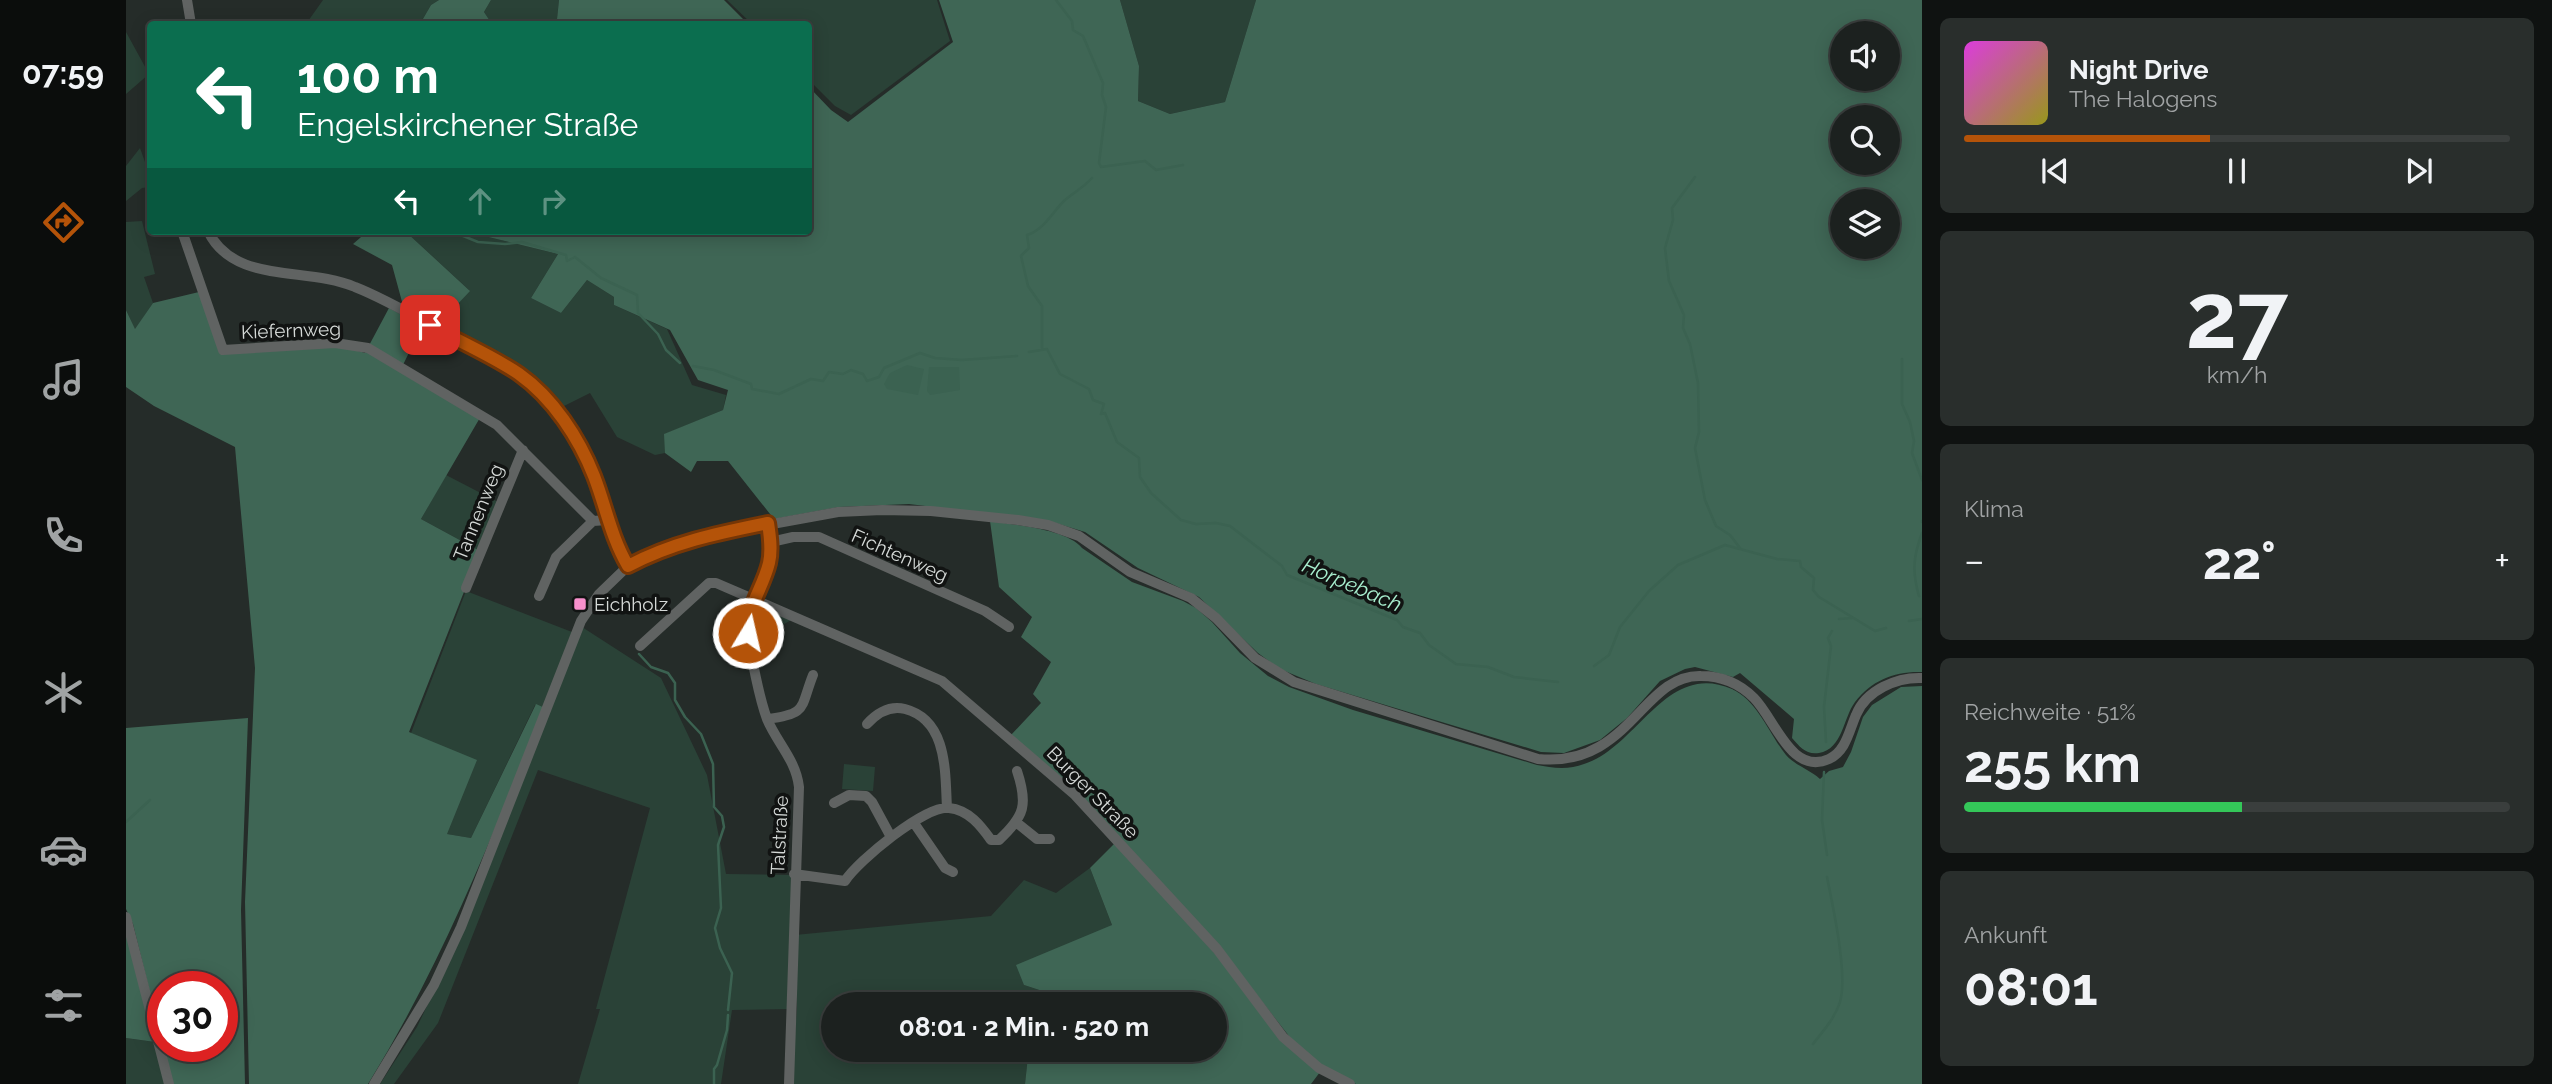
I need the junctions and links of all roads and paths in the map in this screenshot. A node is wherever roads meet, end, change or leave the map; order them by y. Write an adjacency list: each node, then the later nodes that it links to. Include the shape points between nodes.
1 (187, 0): 2 (street)
2 (190, 21)
3 (183, 235): 5 (street, Kiefernweg, via 223,350 335,344 368,348 497,425)
4 (210, 235): 6 (street, via 230,259 246,266 352,285 519,374 574,433)
5 (523, 450): 7 (street, Kiefernweg); 11 (street, Tannenweg)
6 (607, 520): 7 (street); 10 (street)
7 (593, 521): 12 (street, via 556,557)
8 (768, 523): 9 (street, Talstraße); 10 (street, via 664,547); 17 (street, via 838,512 911,510 1018,520 1064,530 1130,572 1202,606 1255,658 1294,682 1538,759 1567,760 1588,754 1620,733 1674,683 1702,676 1743,688 1794,754 1818,763 1840,752 1858,710 1877,691 1896,681)
9 (771, 542): 13 (street, Talstraße, via 769,564); 14 (street, Fichtenweg, via 819,537 985,611)
10 (628, 566): 31 (street, via 599,594 581,621 457,936 434,985)
11 (466, 588)
12 (538, 596)
13 (754, 598): 15 (street, via 709,583); 18 (street, Talstraße, via 748,636); 33 (street, Burger Straße, via 942,681 1076,795 1217,948 1283,1037 1319,1068)
14 (1009, 627)
15 (640, 646)
16 (813, 675): 18 (street, via 799,712)
17 (1922, 678)
18 (768, 719): 28 (street, Talstraße, via 797,770)
19 (867, 724): 22 (street, via 893,708 914,712 932,724 942,754)
20 (1017, 771): 24 (street, via 1024,801)
21 (834, 803): 25 (street, via 849,795 866,796)
22 (947, 808): 23 (street); 24 (street, via 971,817 995,841)
23 (914, 823): 25 (street); 27 (street, via 945,868)
24 (1017, 823): 26 (street, via 1037,839)
25 (891, 837): 28 (street, via 865,857 845,881)
26 (1050, 839)
27 (954, 872)
28 (794, 874): 32 (street, Talstraße)
29 (126, 917): 30 (street)
30 (169, 1084)
31 (374, 1084)
32 (789, 1084)
33 (1350, 1084)

